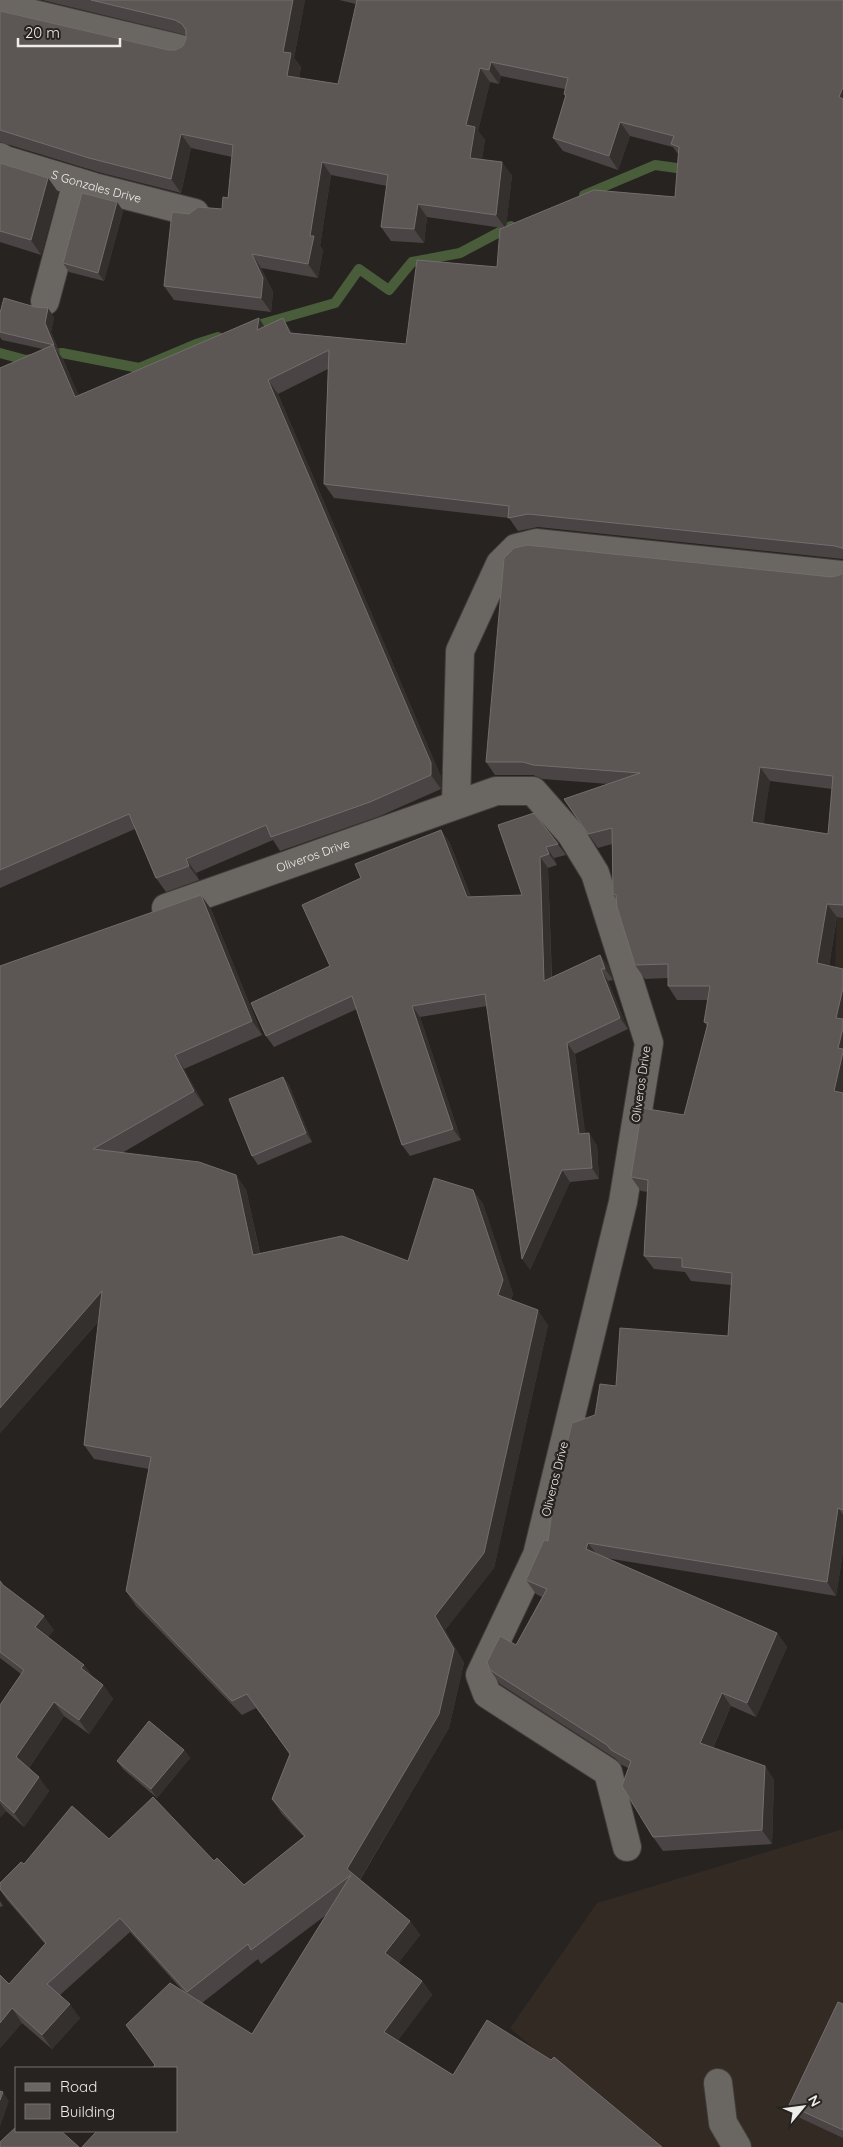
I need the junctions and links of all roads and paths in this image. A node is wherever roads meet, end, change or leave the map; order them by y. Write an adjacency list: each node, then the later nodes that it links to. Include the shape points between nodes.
1 (0, 6): 2 (street)
2 (181, 49)
3 (0, 157): 4 (street, S Gonzales Drive)
4 (78, 182): 5 (street, S Gonzales Drive); 6 (street)
5 (195, 212)
6 (45, 302)
7 (843, 575): 8 (street, via 536,543 516,548 500,564 460,651)
8 (456, 804): 9 (street, Oliveros Drive); 10 (street, Oliveros Drive, via 496,790 533,790 570,834 595,873 649,1043 623,1202 536,1555 480,1675 487,1694 608,1772)
9 (140, 917)
10 (627, 1847)
11 (718, 2083): 12 (street, via 722,2123)
12 (738, 2147)

